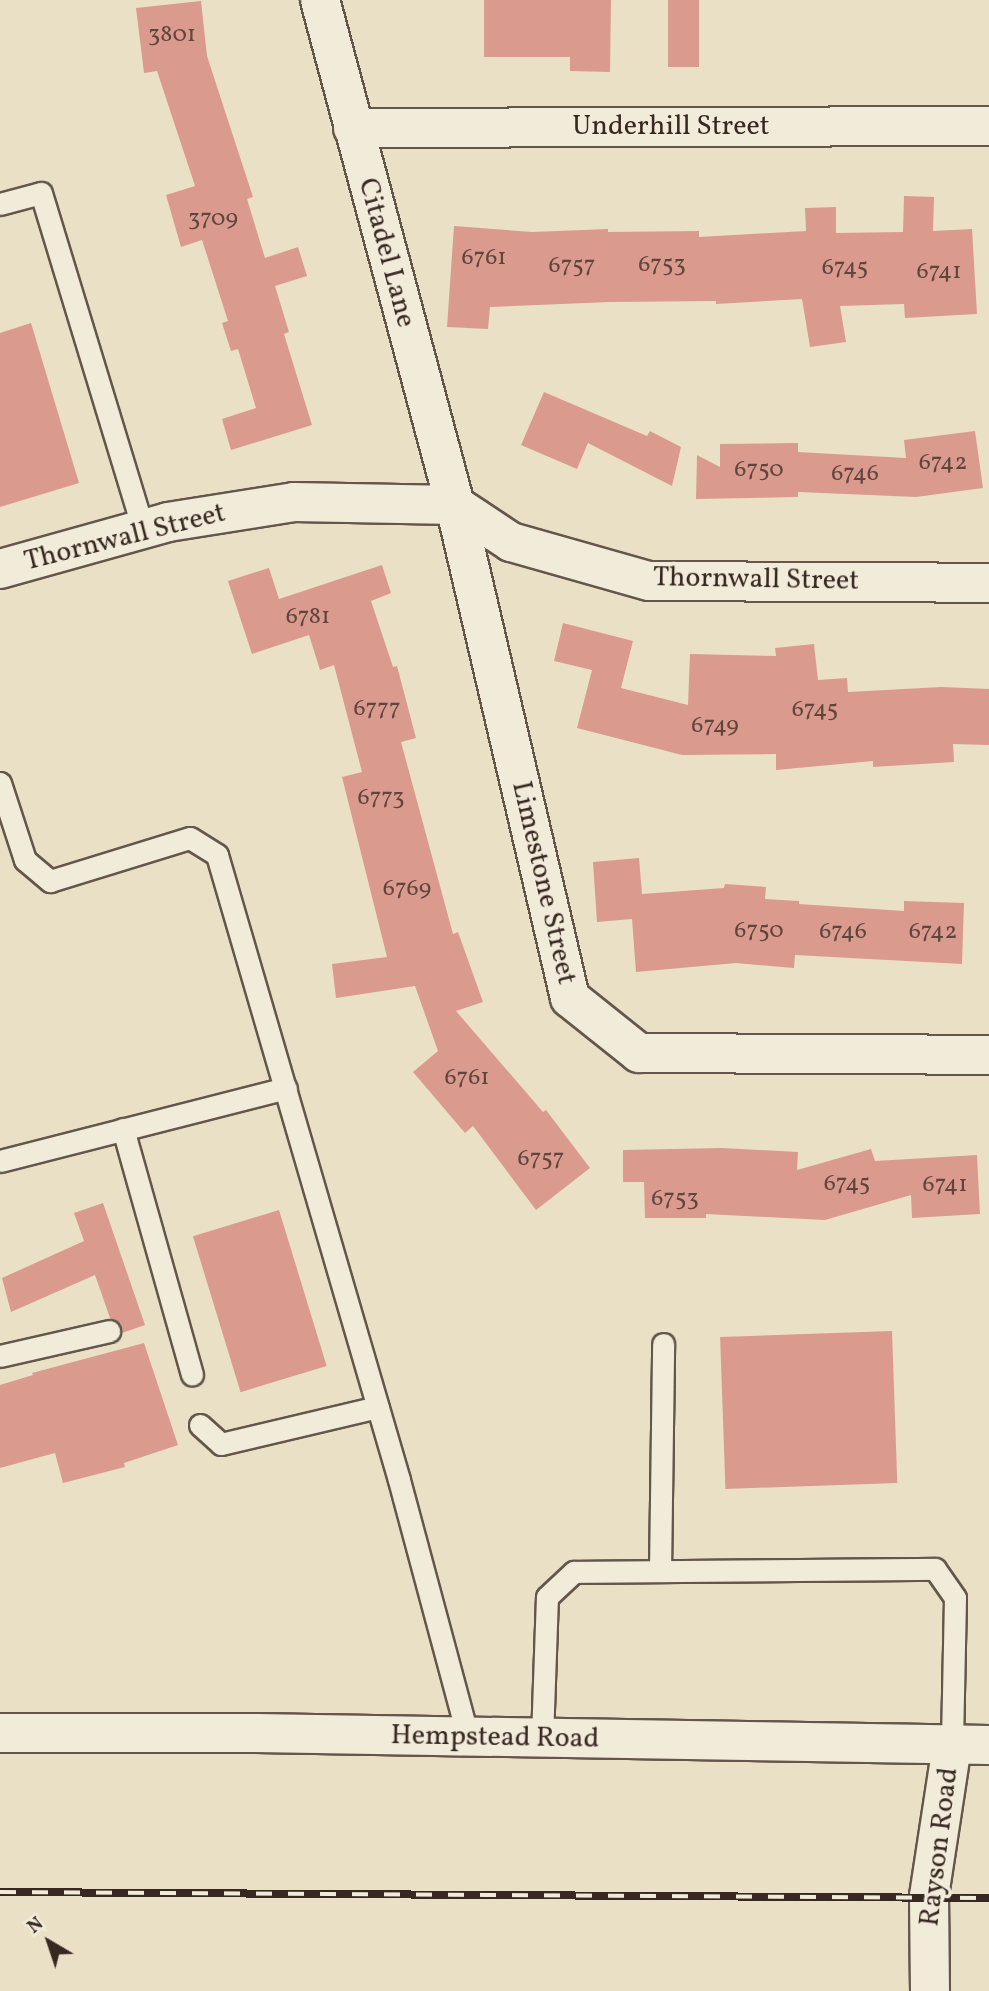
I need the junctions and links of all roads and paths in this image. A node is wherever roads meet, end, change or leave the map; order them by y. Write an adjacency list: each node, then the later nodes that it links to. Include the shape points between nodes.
1 (320, 0): 3 (street, Citadel Lane)
2 (989, 126): 3 (street, Underhill Street)
3 (353, 128): 5 (street, Citadel Lane)
4 (0, 204): 6 (lane, via 41,193)
5 (455, 505): 6 (street, Thornwall Street, via 293,502); 8 (street, Thornwall Street, via 511,542 649,581); 10 (street, Limestone Street, via 570,998 639,1053)
6 (143, 529): 7 (street, Thornwall Street)
7 (0, 569)
8 (989, 583)
9 (0, 783): 11 (lane, via 24,860 50,881 190,838 217,855)
10 (989, 1055)
11 (286, 1088): 12 (lane); 18 (lane)
12 (123, 1129): 13 (lane); 17 (lane)
13 (0, 1161)
14 (109, 1331): 16 (lane)
15 (663, 1344): 20 (lane)
16 (0, 1356)
17 (192, 1374)
18 (378, 1407): 19 (lane, via 220,1444); 22 (lane)
19 (201, 1425)
20 (660, 1572): 23 (lane, via 574,1572 547,1597); 24 (lane, via 935,1569 955,1598)
21 (0, 1733): 22 (street, Hempstead Road)
22 (468, 1738): 23 (street, Hempstead Road)
23 (542, 1739): 24 (street, Hempstead Road)
24 (970, 1745): 25 (street, Rayson Road, via 929,1896)
25 (930, 1991)

